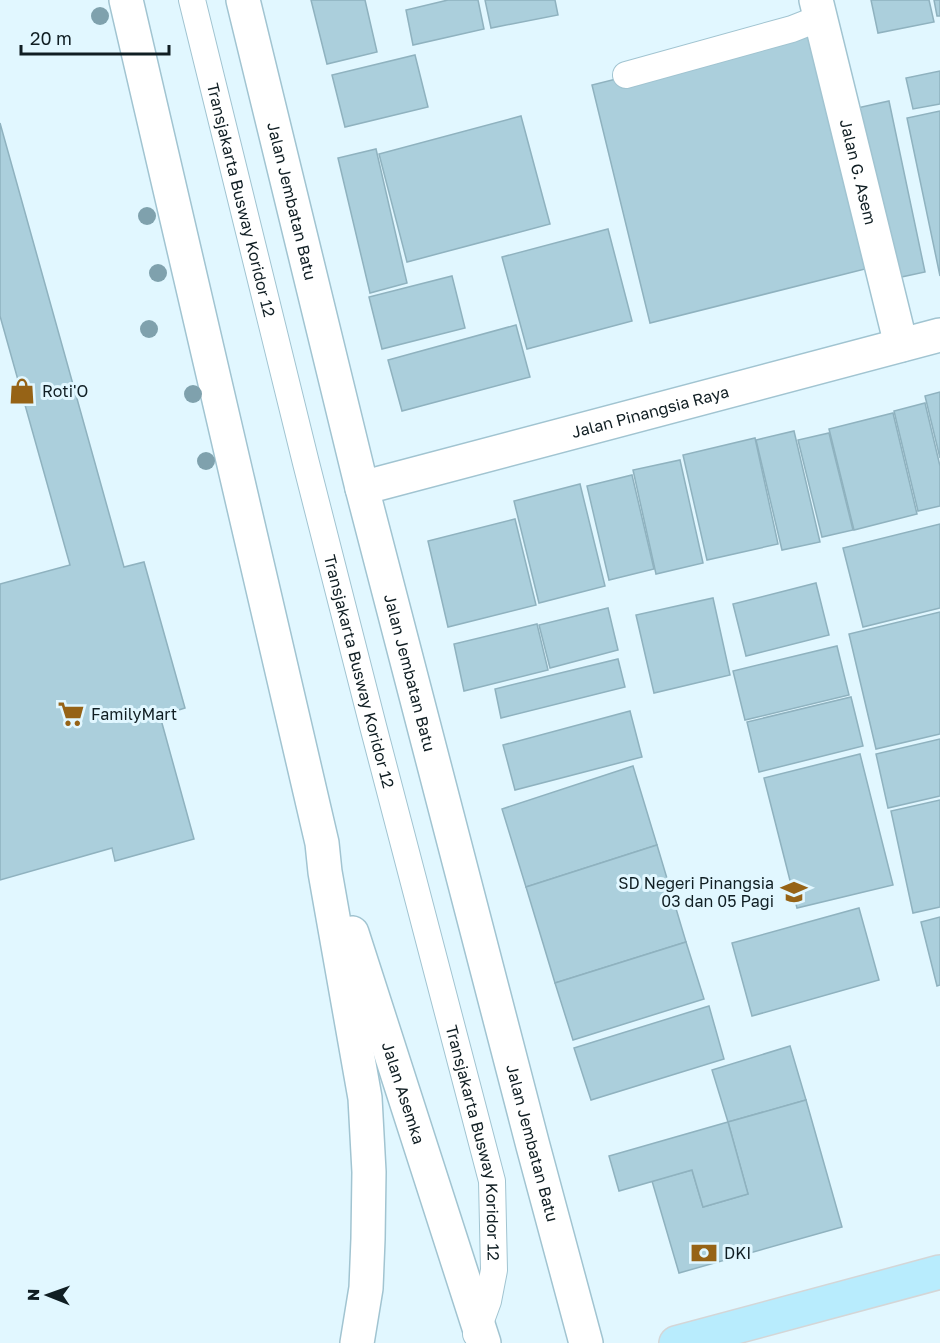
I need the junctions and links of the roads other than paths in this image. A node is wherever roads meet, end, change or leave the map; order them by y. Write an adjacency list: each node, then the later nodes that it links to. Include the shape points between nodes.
1 (126, 0): 9 (main road)
2 (192, 0): 11 (lane, Transjakarta Busway Koridor 12, via 358,669 492,1181 494,1270)
3 (243, 0): 8 (main road, Jalan Jembatan Batu)
4 (818, 9): 5 (lane, via 792,28); 7 (main road, Jalan G. Asem)
5 (626, 75)
6 (940, 335): 7 (main road, Jalan Pinangsia Raya)
7 (901, 345): 8 (main road, Jalan Pinangsia Raya)
8 (362, 488): 13 (main road, Jalan Jembatan Batu)
9 (322, 843): 11 (main road, Jalan Asemka); 12 (main road, via 365,1098 368,1239 366,1288)
10 (940, 1272): 14 (main road)
11 (479, 1338)
12 (357, 1343)
13 (586, 1343)
14 (676, 1343)

